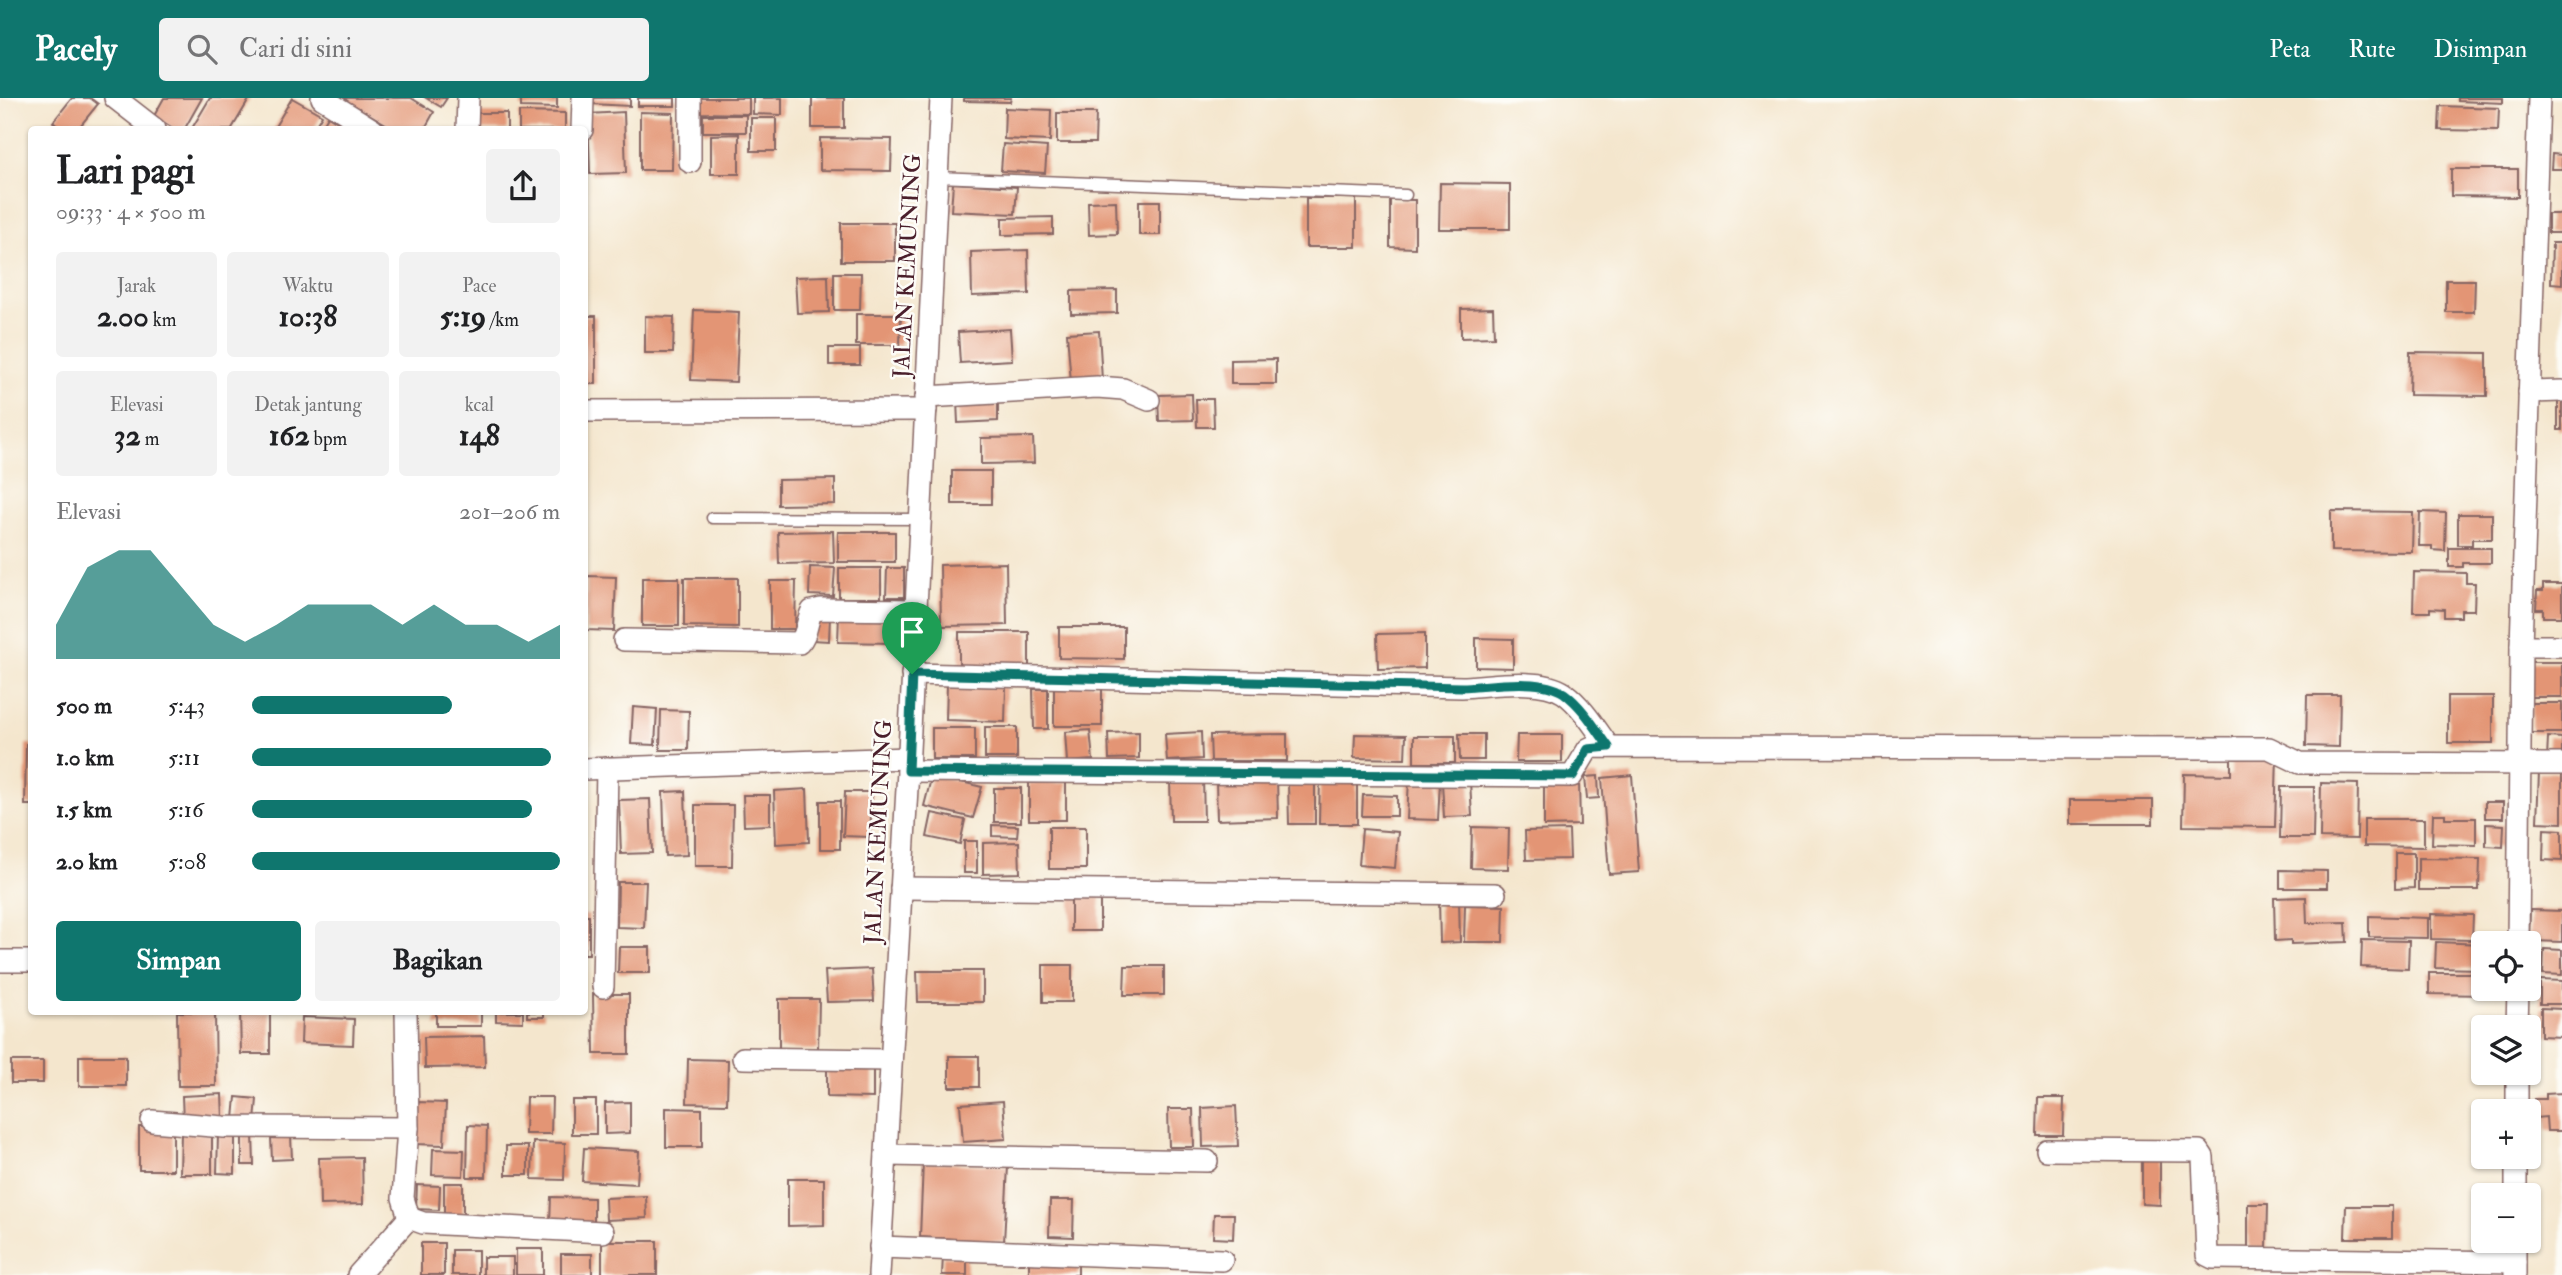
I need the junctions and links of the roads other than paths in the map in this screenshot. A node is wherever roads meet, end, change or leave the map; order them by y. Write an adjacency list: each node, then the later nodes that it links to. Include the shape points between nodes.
1 (115, 98): 8 (street)
2 (322, 98): 9 (street)
3 (468, 98): 10 (street)
4 (583, 98): 11 (street)
5 (690, 98): 12 (street)
6 (941, 98): 13 (street, JALAN KEMUNING)
7 (2539, 98): 15 (street)
8 (151, 126)
9 (367, 126)
10 (467, 126)
11 (582, 126)
12 (690, 162)
13 (937, 177): 14 (lane); 18 (street, JALAN KEMUNING)
14 (1406, 195)
15 (2529, 391): 16 (street); 24 (street)
16 (2562, 391)
17 (1149, 400): 18 (street, via 1123,389 1097,387)
18 (926, 403): 19 (street); 21 (street, JALAN KEMUNING)
19 (588, 411)
20 (712, 518): 21 (lane)
21 (920, 519): 22 (street, JALAN KEMUNING)
22 (916, 610): 23 (street, via 812,611 799,643); 26 (street, JALAN KEMUNING)
23 (624, 640)
24 (2521, 646): 25 (street); 28 (street)
25 (2562, 646)
26 (912, 674): 27 (street, via 1434,687 1522,684 1563,693); 29 (street, JALAN KEMUNING)
27 (1609, 747): 28 (street, via 2269,748 2300,763); 29 (street, via 1588,749 1573,776)
28 (2520, 763): 30 (street); 35 (street)
29 (908, 764): 31 (street); 33 (street, JALAN KEMUNING)
30 (2562, 764)
31 (607, 768): 32 (street); 38 (street)
32 (588, 769)
33 (901, 888): 34 (street); 41 (street, JALAN KEMUNING)
34 (1495, 894)
35 (2518, 931)
36 (0, 961): 37 (street)
37 (28, 961)
38 (603, 987)
39 (407, 1015): 43 (street)
40 (743, 1058): 41 (street)
41 (891, 1060): 45 (street, JALAN KEMUNING)
42 (152, 1121): 43 (street, via 224,1127)
43 (408, 1128): 47 (street, via 403,1198)
44 (2047, 1150): 50 (street, via 2199,1151 2203,1157 2207,1255 2213,1258)
45 (886, 1155): 46 (street); 49 (street, JALAN KEMUNING)
46 (1207, 1161)
47 (409, 1217): 48 (street, via 423,1223); 52 (street)
48 (603, 1232)
49 (880, 1247): 51 (street); 53 (street, JALAN KEMUNING)
50 (2515, 1259)
51 (1222, 1260)
52 (358, 1275)
53 (878, 1275)

